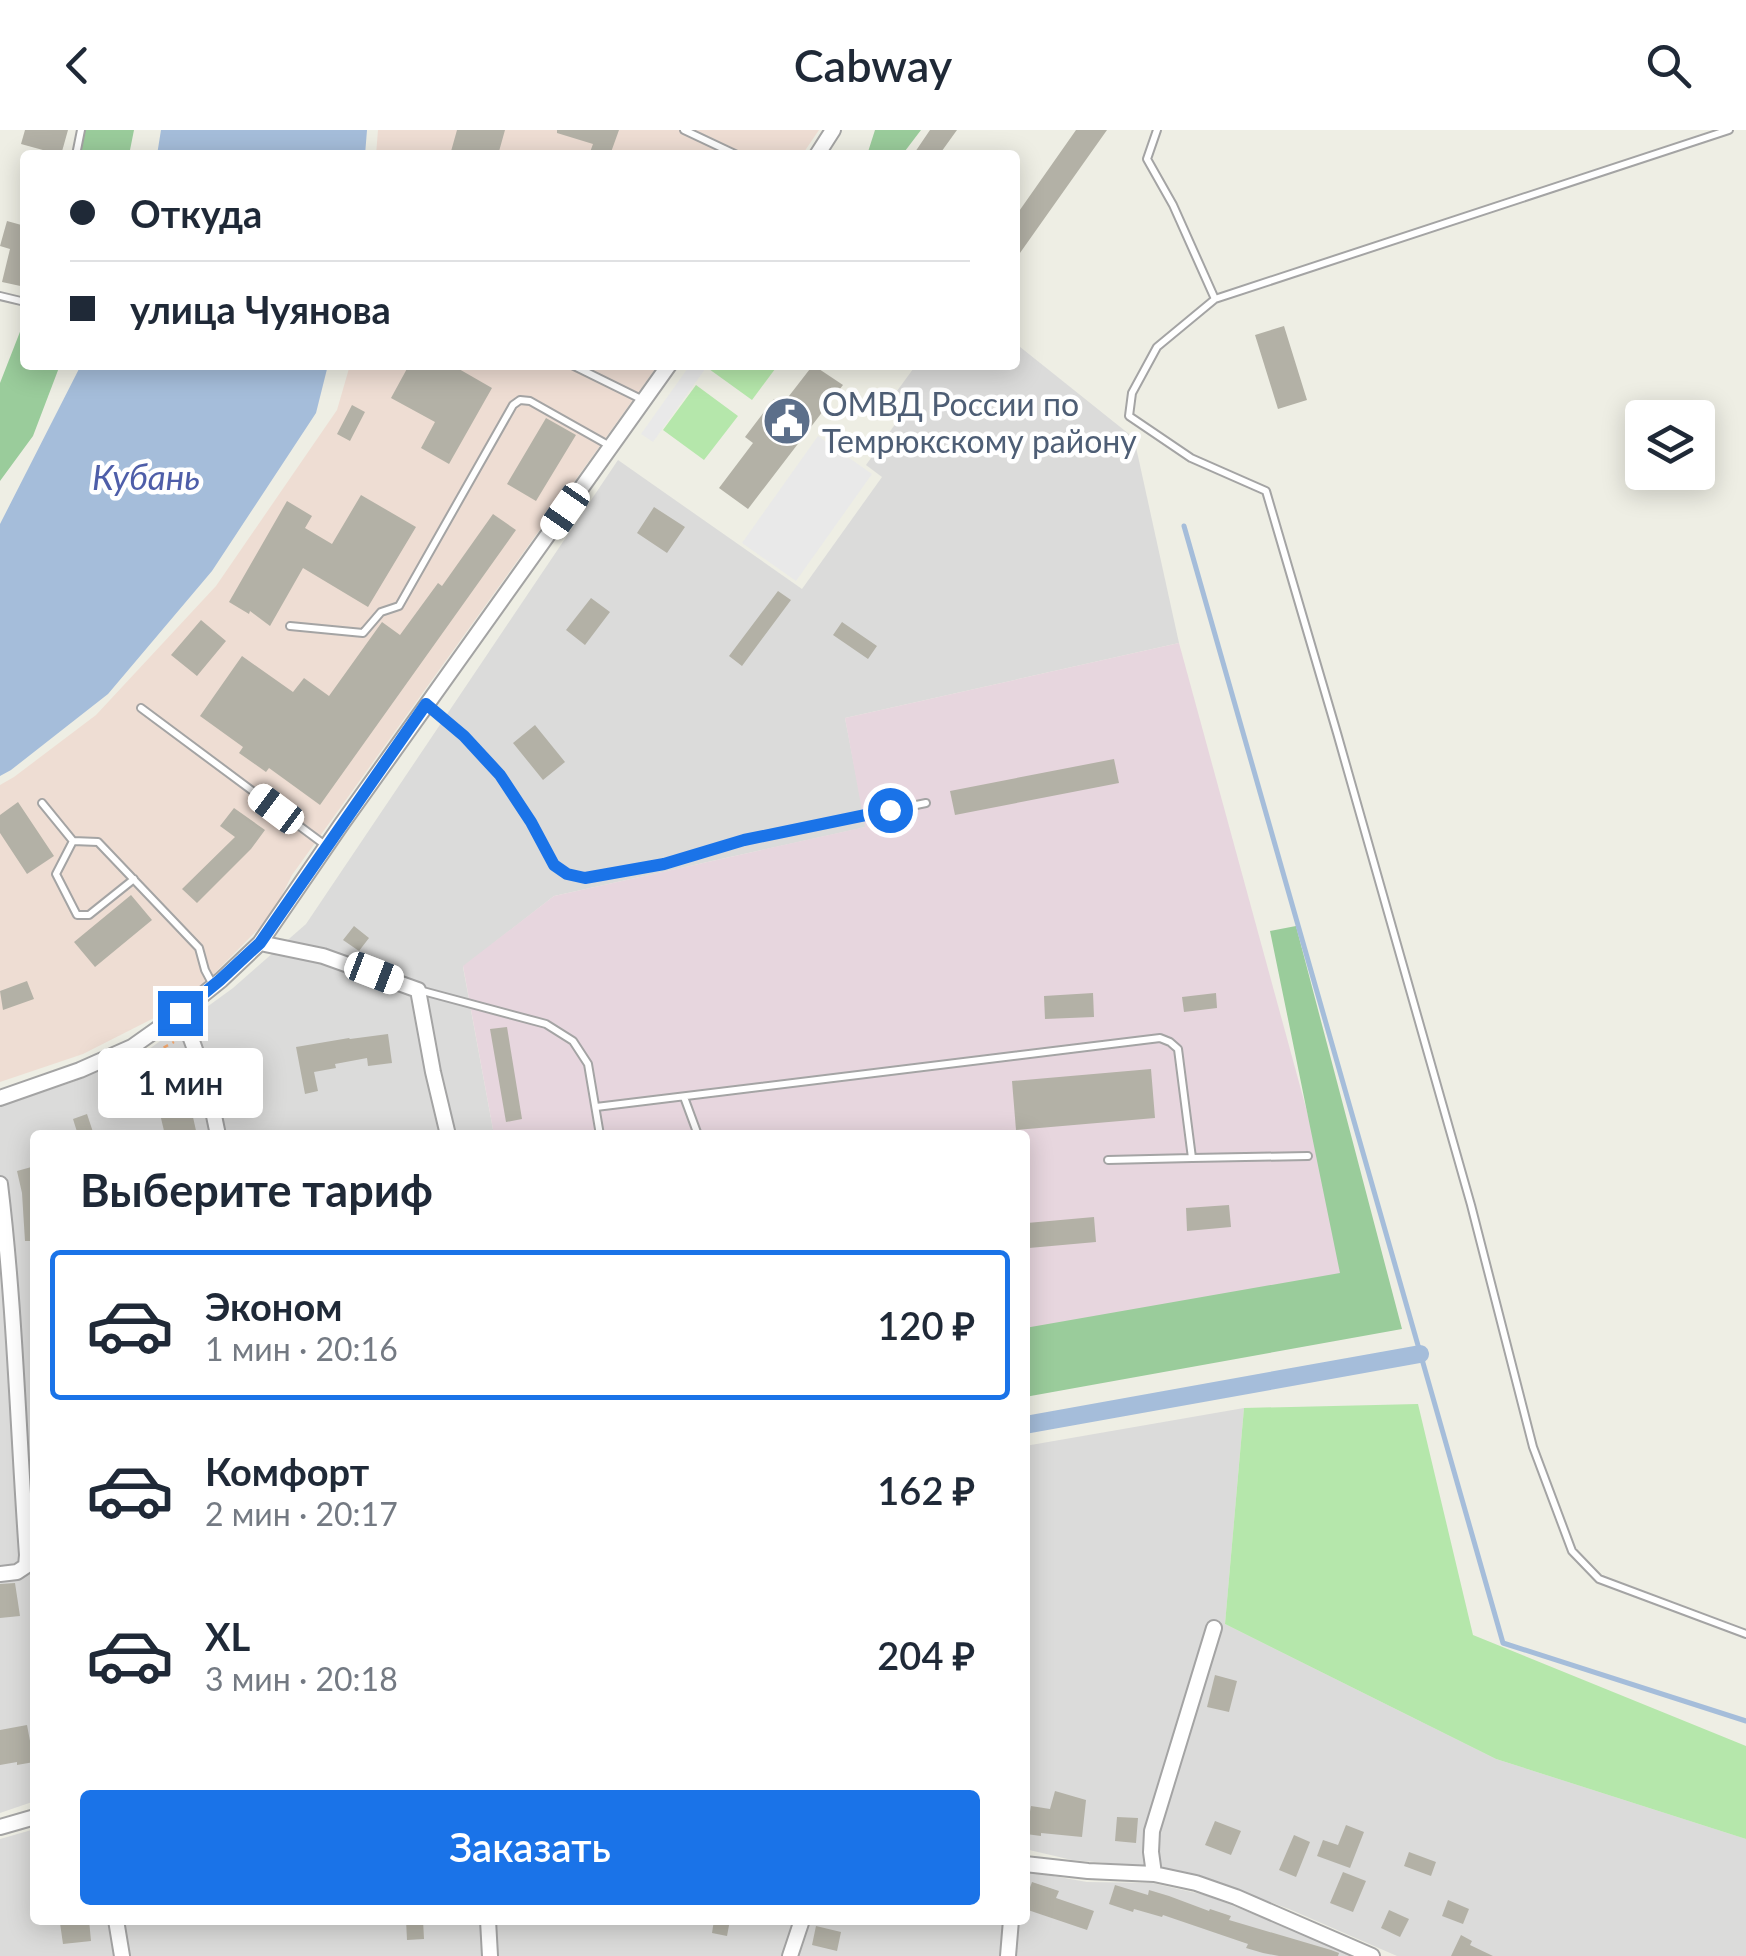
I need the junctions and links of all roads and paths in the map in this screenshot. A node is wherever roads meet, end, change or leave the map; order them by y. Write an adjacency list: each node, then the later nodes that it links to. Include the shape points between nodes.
1 (684, 130): 4 (lane)
2 (1157, 130): 5 (lane, via 1147,158)
3 (1728, 130): 5 (lane)
4 (727, 150)
5 (1215, 299): 36 (lane, via 1157,347 1132,393 1129,416 1192,458 1266,491 1471,1206 1533,1447 1572,1551 1599,1579)
6 (582, 370): 8 (lane)
7 (666, 370): 8 (street)
8 (644, 400): 9 (street)
9 (612, 447): 10 (lane, via 520,400 399,606 381,612 363,633); 11 (street)
10 (290, 626)
11 (426, 704): 14 (lane, via 500,775 554,865 585,878); 16 (street)
12 (140, 708): 16 (lane)
13 (42, 802): 15 (lane)
14 (926, 803)
15 (72, 841): 17 (lane, via 98,842); 17 (lane, via 56,874 77,914 89,915)
16 (326, 846): 18 (street)
17 (134, 879): 19 (lane, via 201,951)
18 (260, 943): 19 (street); 20 (street, via 323,956)
19 (214, 986): 21 (street)
20 (418, 990): 24 (lane, via 546,1024 573,1041 588,1064); 26 (street)
21 (180, 1013): 23 (street, via 132,1047); 25 (street)
22 (684, 1097): 24 (lane); 28 (lane); 30 (lane, via 1160,1038 1178,1049)
23 (0, 1098)
24 (596, 1107): 27 (lane)
25 (217, 1130)
26 (447, 1130)
27 (599, 1130)
28 (696, 1130)
29 (1308, 1156): 30 (lane)
30 (1192, 1158): 31 (lane)
31 (1108, 1160)
32 (0, 1184): 33 (street)
33 (28, 1476): 34 (street, via 26,1566)
34 (0, 1574)
35 (1214, 1628): 40 (street, via 1152,1830)
36 (1746, 1634)
37 (30, 1819): 38 (street)
38 (0, 1828)
39 (1030, 1865): 40 (street)
40 (1154, 1874): 49 (street, via 1236,1897)
41 (117, 1925): 45 (street)
42 (488, 1925): 46 (street)
43 (800, 1925): 47 (street)
44 (1010, 1925): 48 (street)
45 (122, 1956)
46 (490, 1956)
47 (790, 1956)
48 (1008, 1956)
49 (1372, 1956)

